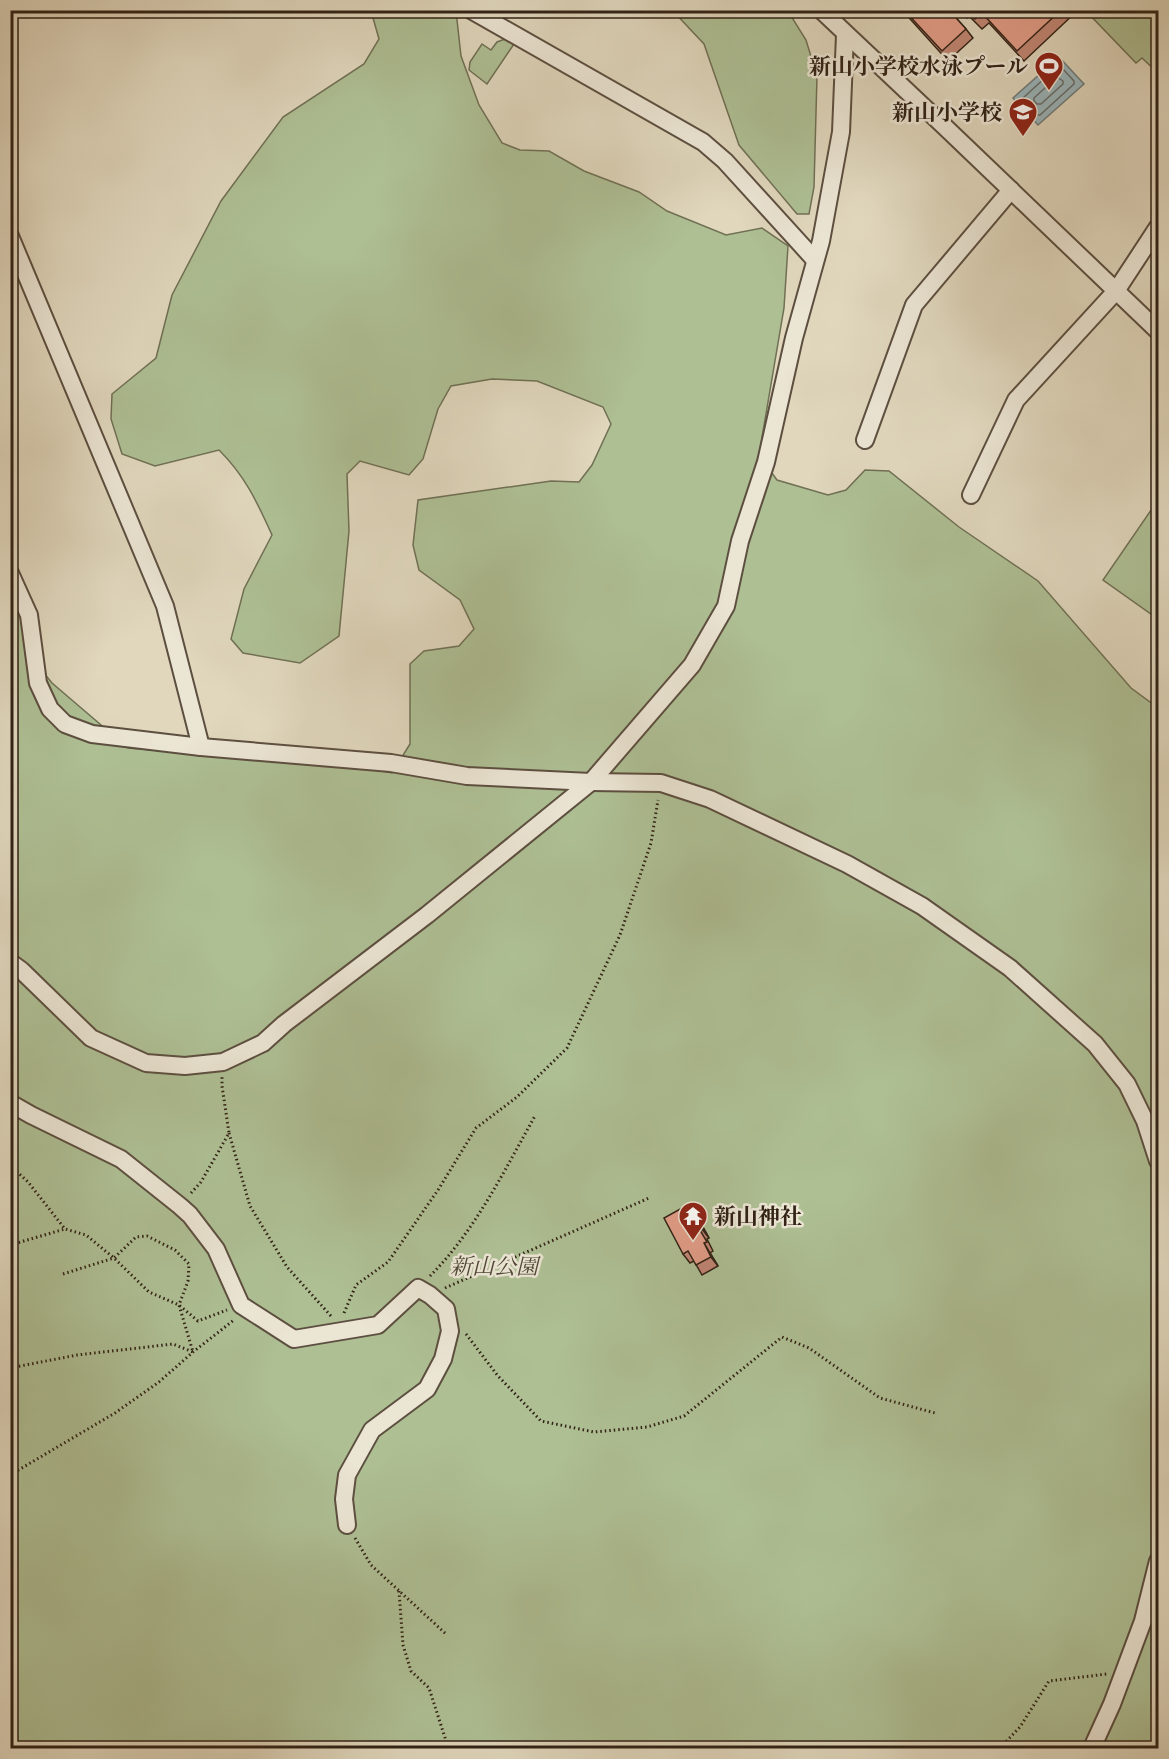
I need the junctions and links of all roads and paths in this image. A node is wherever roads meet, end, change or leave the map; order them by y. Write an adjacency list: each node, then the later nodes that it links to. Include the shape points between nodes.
1 (471, 10): 7 (street, via 703,142)
2 (820, 10): 3 (street)
3 (845, 35): 4 (street); 7 (street, via 841,132)
4 (1011, 190): 8 (street); 10 (street, via 914,305)
5 (1158, 227): 8 (street)
6 (10, 236): 13 (street, via 165,606)
7 (815, 260): 14 (street, via 726,606 692,665)
8 (1116, 291): 9 (street); 11 (street, via 1016,400)
9 (1158, 331)
10 (865, 440)
11 (971, 495)
12 (10, 573): 13 (street, via 29,615 38,683 50,709 65,724 92,734)
13 (201, 747): 14 (street, via 391,763 467,776)
14 (591, 782): 15 (street); 17 (street, via 263,1043)
15 (661, 783): 21 (street, via 710,799 848,864 922,906 1010,968 1095,1044 1126,1084 1145,1120); 33 (path, via 651,843 620,935 567,1048 517,1097 477,1128 388,1262 356,1285)
16 (10, 962): 17 (street, via 91,1038 146,1063 184,1066)
17 (223, 1062): 20 (path, via 222,1086)
18 (10, 1103): 24 (street, via 121,1159)
19 (535, 1116): 29 (path, via 481,1211)
20 (229, 1133): 24 (path, via 201,1182); 33 (path, via 250,1206 287,1267)
21 (1158, 1161)
22 (10, 1165): 25 (path)
23 (649, 1198): 29 (path)
24 (180, 1206): 31 (street, via 216,1249)
25 (65, 1229): 26 (path); 27 (path, via 86,1235)
26 (10, 1245)
27 (114, 1258): 28 (path); 30 (path, via 148,1292); 30 (path, via 136,1237 147,1236 175,1250 189,1264 188,1281)
28 (63, 1274)
29 (424, 1291): 32 (street); 33 (street, via 378,1325)
30 (179, 1305): 31 (path, via 198,1321); 34 (path)
31 (241, 1305): 33 (street, via 294,1339); 34 (path, via 234,1321)
32 (446, 1309): 36 (path, via 498,1376 541,1421 594,1432 647,1427 684,1416 782,1337 809,1348 880,1398); 38 (street, via 450,1331 443,1359 427,1389 372,1430 347,1475)
33 (342, 1327)
34 (193, 1352): 35 (path, via 173,1344 77,1355); 37 (path, via 115,1413)
35 (10, 1368)
36 (935, 1413)
37 (10, 1475)
38 (347, 1525): 40 (path, via 370,1565)
39 (1158, 1561): 42 (street)
40 (399, 1591): 41 (path); 43 (path, via 403,1644 411,1671 429,1688)
41 (446, 1634)
42 (1124, 1672): 44 (path, via 1049,1681 1020,1727); 45 (street)
43 (448, 1747)
44 (1000, 1749)
45 (1092, 1749)

